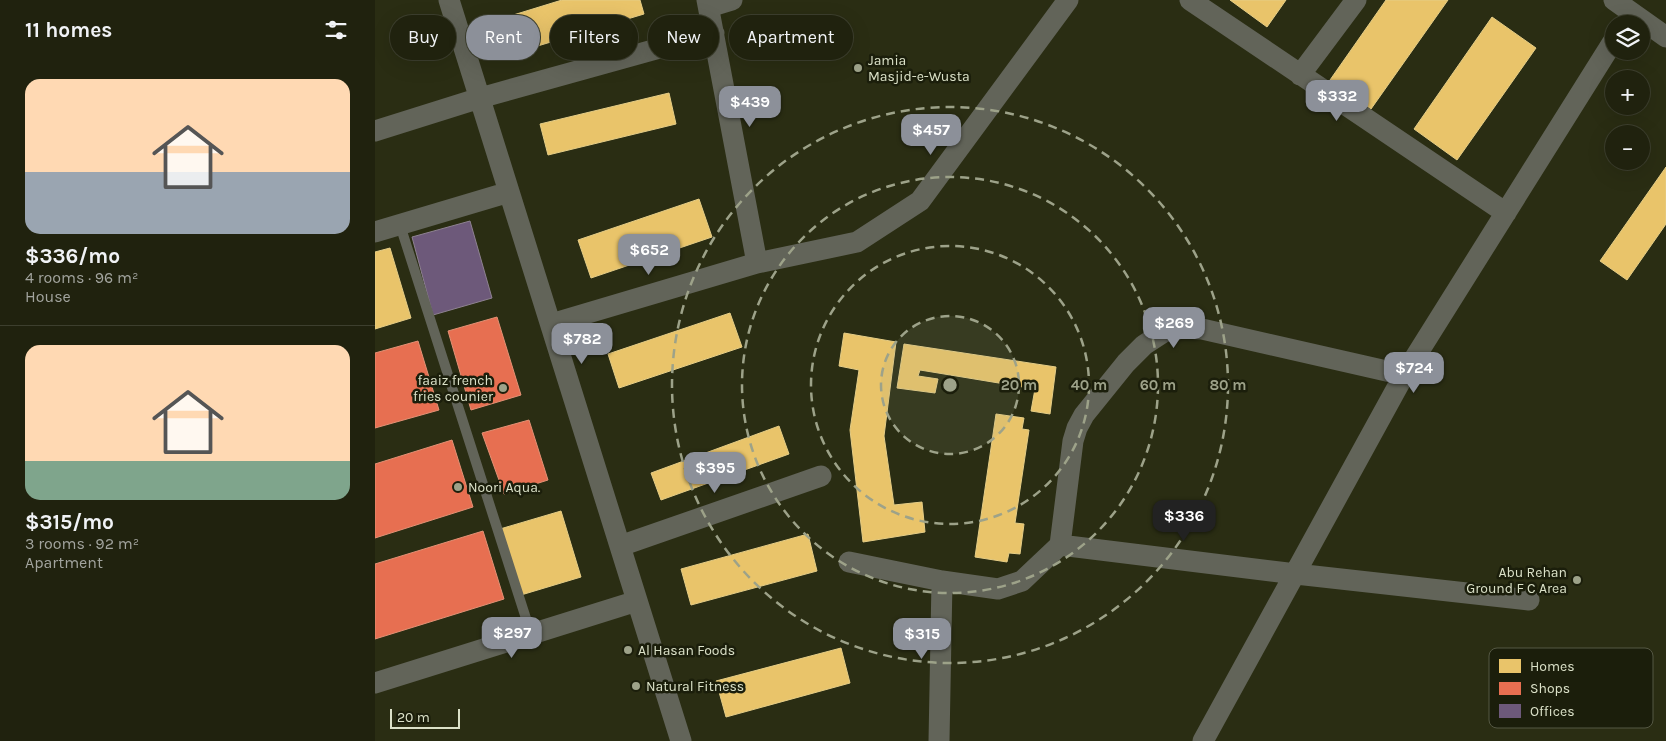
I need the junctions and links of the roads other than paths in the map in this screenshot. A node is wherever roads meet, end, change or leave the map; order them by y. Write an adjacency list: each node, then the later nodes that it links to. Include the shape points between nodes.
1 (449, 0): 15 (street)
2 (732, 0): 7 (street)
3 (1068, 0): 21 (street, via 920,201 857,242)
4 (1190, 0): 14 (street)
5 (1356, 0): 14 (street)
6 (1614, 0): 8 (street)
7 (708, 3)
8 (1626, 15)
9 (1650, 29): 10 (street)
10 (1666, 37)
11 (648, 51): 15 (street)
12 (1605, 54): 18 (street)
13 (719, 60): 21 (street)
14 (1300, 75): 18 (street)
15 (480, 98): 16 (street); 17 (street)
16 (375, 131)
17 (509, 192): 19 (street); 22 (street)
18 (1506, 213): 23 (street)
19 (400, 225): 20 (street); 32 (lane)
20 (375, 232)
21 (757, 263): 22 (street)
22 (551, 324): 26 (street)
23 (1404, 375): 25 (street, via 1202,329 1164,332 1144,345 1126,363 1077,428); 28 (street)
24 (821, 476): 26 (street)
25 (1060, 545): 28 (street); 29 (street, via 1022,581 998,590)
26 (620, 546): 31 (street)
27 (849, 562): 29 (street)
28 (1296, 574): 30 (street); 36 (street)
29 (942, 581): 35 (street)
30 (1529, 600)
31 (637, 601): 32 (street); 34 (street)
32 (531, 634): 33 (street)
33 (375, 683)
34 (681, 741)
35 (939, 741)
36 (1203, 741)

